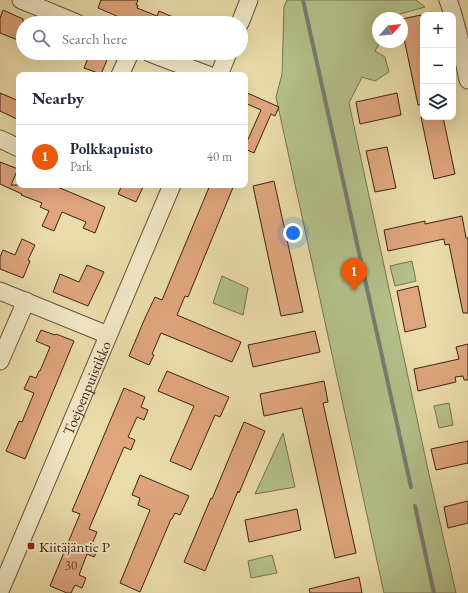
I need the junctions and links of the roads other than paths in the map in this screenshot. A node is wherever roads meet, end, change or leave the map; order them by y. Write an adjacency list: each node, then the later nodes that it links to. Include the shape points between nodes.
1 (21, 0): 4 (street)
2 (249, 0): 5 (street)
3 (448, 0): 12 (street)
4 (59, 16)
5 (243, 16)
6 (127, 60): 9 (street)
7 (168, 60): 10 (street)
8 (225, 60): 11 (street)
9 (121, 72)
10 (200, 72)
11 (220, 72)
12 (468, 80)
13 (0, 139): 14 (street)
14 (16, 147)
15 (171, 188): 18 (street, Toejoenpuistikko)
16 (0, 291): 17 (street)
17 (26, 301): 18 (street); 19 (street)
18 (108, 335): 20 (street, Toejoenpuistikko)
19 (0, 361)
20 (0, 592)

